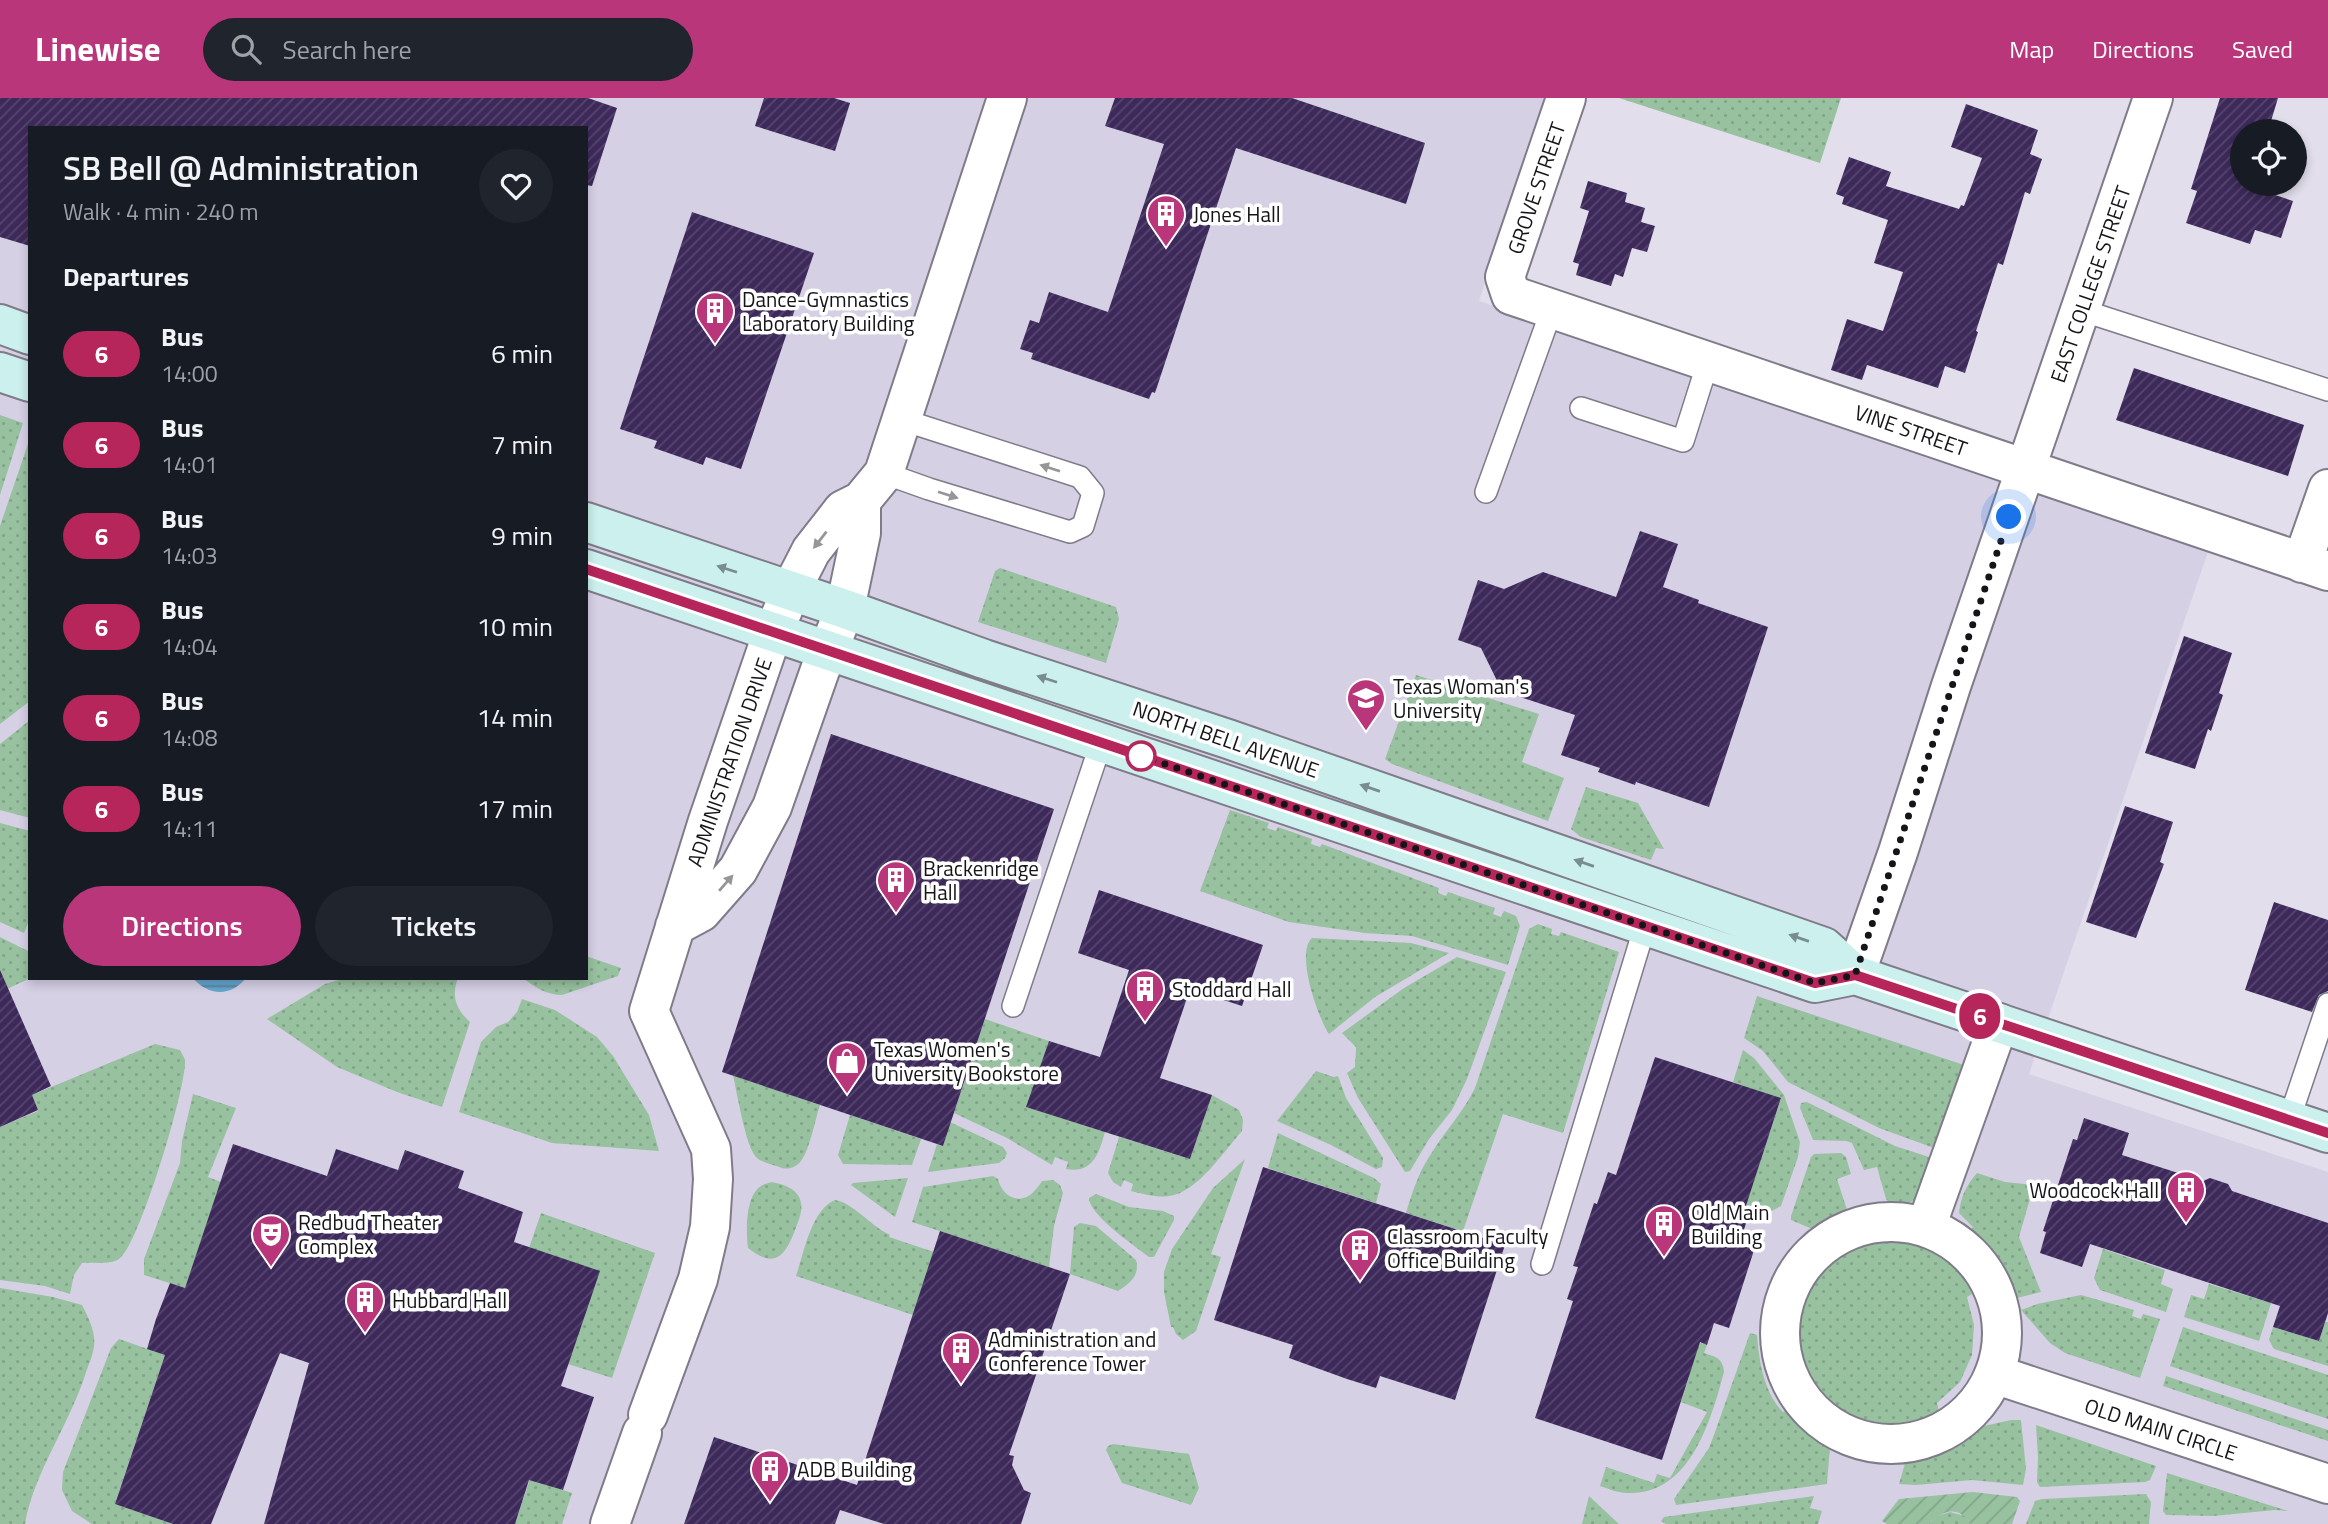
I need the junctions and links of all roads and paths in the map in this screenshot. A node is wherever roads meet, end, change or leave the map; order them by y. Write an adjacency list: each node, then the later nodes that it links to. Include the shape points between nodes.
1 (1007, 98): 14 (street, ADMINISTRATION DRIVE)
2 (1566, 98): 4 (street, GROVE STREET)
3 (2153, 98): 6 (street, EAST COLLEGE STREET)
4 (1505, 277): 5 (street, VINE STREET, via 1511,295)
5 (1552, 309): 9 (street, VINE STREET); 18 (lane)
6 (2081, 310): 12 (lane); 15 (street, EAST COLLEGE STREET)
7 (0, 324): 8 (main road)
8 (28, 334)
9 (1708, 362): 13 (lane, via 1683,441); 15 (street, VINE STREET)
10 (0, 372): 11 (main road)
11 (28, 381)
12 (2328, 390)
13 (1581, 408)
14 (900, 419): 16 (street, ADMINISTRATION DRIVE); 16 (lane, one-way to 14, via 929,489 1070,532 1083,526 1093,493 1080,477)
15 (2026, 469): 20 (street, VINE STREET); 29 (street, EAST COLLEGE STREET)
16 (872, 487): 22 (street, ADMINISTRATION DRIVE, one-way to 22, via 843,510 811,551); 23 (street, ADMINISTRATION DRIVE)
17 (2328, 489): 20 (street)
18 (1486, 492)
19 (588, 523): 22 (main road, NORTH BELL AVENUE, one-way to 19)
20 (2315, 567)
21 (588, 570): 24 (main road, NORTH BELL AVENUE)
22 (791, 590): 23 (main road, NORTH BELL AVENUE); 24 (street, ADMINISTRATION DRIVE)
23 (845, 609): 25 (street, ADMINISTRATION DRIVE); 29 (main road, NORTH BELL AVENUE, one-way to 23, via 1824,947)
24 (774, 631): 25 (main road, NORTH BELL AVENUE); 27 (street, ADMINISTRATION DRIVE)
25 (828, 650): 26 (main road, NORTH BELL AVENUE); 27 (street, ADMINISTRATION DRIVE, one-way to 25, via 701,912 738,870 772,807)
26 (1101, 743): 28 (main road, NORTH BELL AVENUE); 31 (lane)
27 (675, 926): 40 (street, ADMINISTRATION DRIVE, via 649,1011 711,1149 710,1227 698,1279)
28 (1645, 926): 29 (main road, NORTH BELL AVENUE, via 1815,983); 37 (lane)
29 (1855, 975): 32 (main road, NORTH BELL AVENUE)
30 (2328, 1004): 33 (lane)
31 (1013, 1006)
32 (1999, 1023): 34 (main road, NORTH BELL AVENUE); 36 (street)
33 (2319, 1063): 34 (lane)
34 (2289, 1120): 35 (main road, NORTH BELL AVENUE)
35 (2328, 1133)
36 (1926, 1227): 38 (street, via 1956,1242 1994,1290 2002,1335); 38 (street, via 1866,1223 1819,1248 1797,1273 1784,1303 1779,1331 1793,1387 1810,1410 1832,1428 1866,1442 1904,1444 1936,1435 1964,1417 1986,1392)
37 (1542, 1264)
38 (1994, 1374): 39 (street, OLD MAIN CIRCLE)
39 (2328, 1484)
40 (610, 1524)

